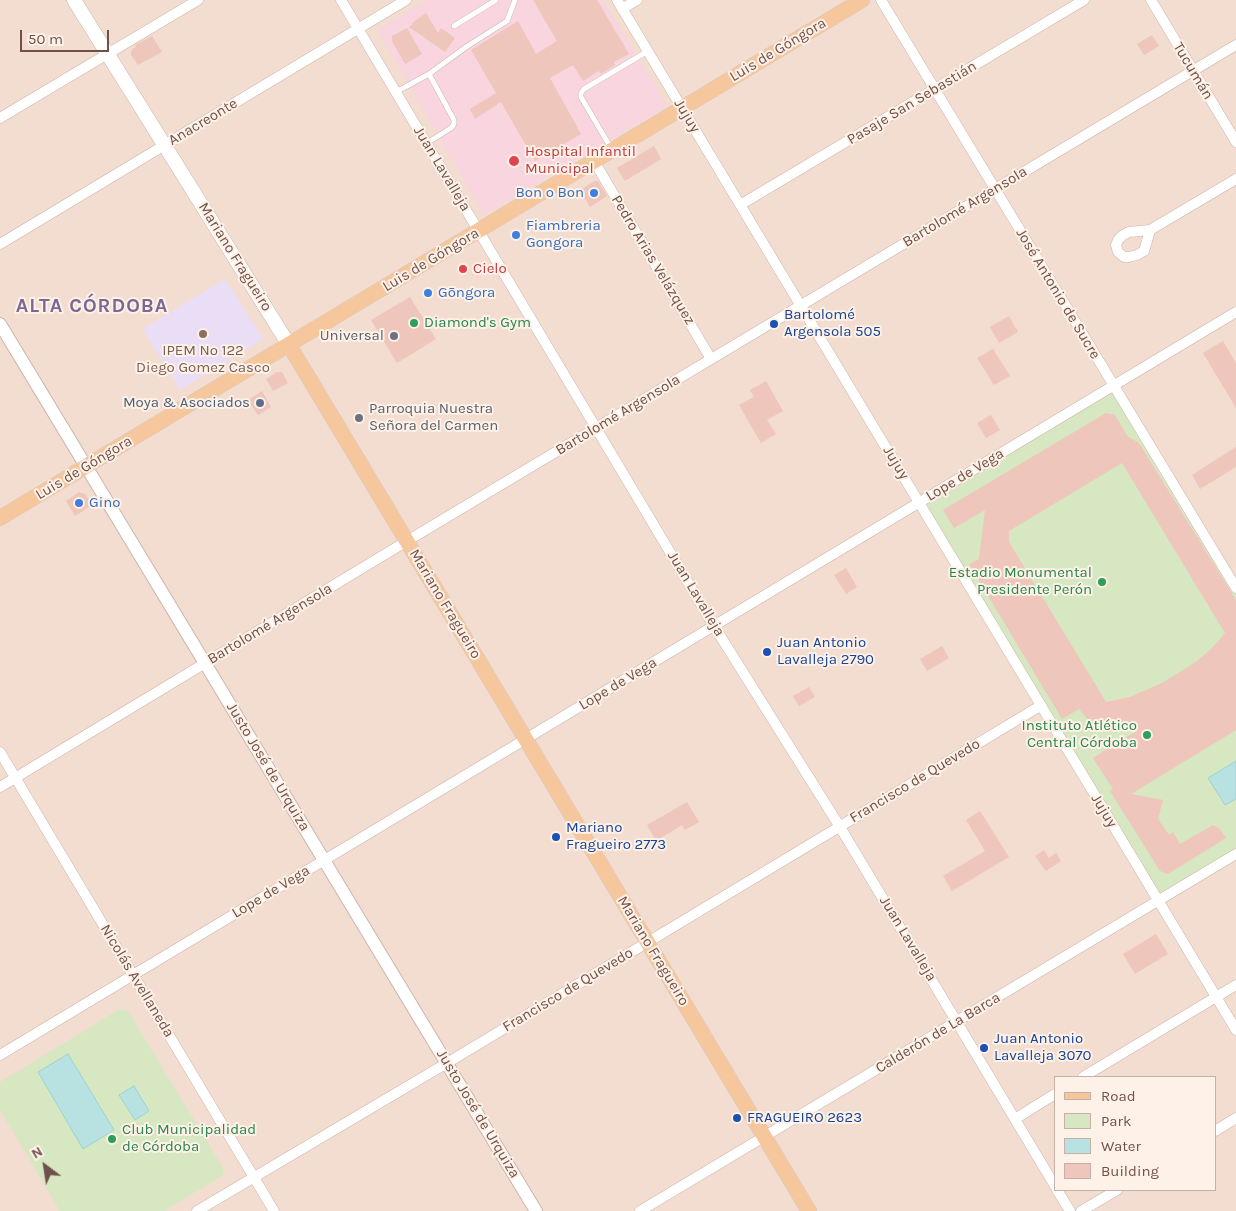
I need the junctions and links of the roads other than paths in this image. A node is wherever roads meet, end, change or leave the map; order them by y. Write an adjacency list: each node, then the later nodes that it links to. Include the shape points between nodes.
1 (74, 0): 17 (main road, Mariano Fragueiro)
2 (198, 0): 17 (street)
3 (341, 0): 14 (street, Juan Lavalleja)
4 (406, 0): 14 (street, Anacreonte)
5 (496, 0): 13 (lane)
6 (515, 0): 19 (lane, via 507,21)
7 (638, 0): 12 (street)
8 (862, 0): 22 (main road, Luis de Góngora)
9 (881, 0): 20 (street, José Antonio de Sucre)
10 (1084, 0): 20 (street, Pasaje San Sebastián)
11 (1151, 0): 18 (street, Tucumán)
12 (620, 5): 16 (street, Jujuy)
13 (454, 26)
14 (358, 28): 21 (street, Juan Lavalleja); 26 (street, Anacreonte)
15 (1236, 45): 18 (street, Bartolomé Argensola)
16 (648, 51): 22 (street, Jujuy); 27 (lane, via 581,93)
17 (108, 54): 23 (street); 26 (main road, Mariano Fragueiro)
18 (1193, 71): 24 (street, Tucumán); 30 (street, Bartolomé Argensola)
19 (428, 74): 21 (lane); 25 (lane, via 454,124)
20 (935, 89): 30 (street, José Antonio de Sucre); 31 (street, Pasaje San Sebastián)
21 (396, 92): 25 (street, Juan Lavalleja)
22 (682, 108): 27 (main road, Luis de Góngora); 31 (street, Jujuy)
23 (0, 118)
24 (1236, 142)
25 (427, 143): 33 (street, Juan Lavalleja)
26 (165, 145): 34 (street, Anacreonte); 38 (main road, Mariano Fragueiro)
27 (612, 151): 28 (main road, Luis de Góngora)
28 (594, 161): 33 (main road, Luis de Góngora); 39 (street, Pedro Arias Velázquez)
29 (1236, 179): 32 (street)
30 (995, 189): 35 (street, Bartolomé Argensola); 40 (street, José Antonio de Sucre)
31 (740, 205): 35 (street, Jujuy)
32 (1150, 230)
33 (479, 231): 38 (main road, Luis de Góngora); 41 (street, Juan Lavalleja)
34 (0, 244)
35 (801, 306): 39 (street, Bartolomé Argensola); 43 (street, Jujuy)
36 (1236, 312): 40 (street, Lope de Vega)
37 (0, 324): 42 (street, Justo José de Urquiza)
38 (289, 345): 42 (main road, Luis de Góngora); 45 (main road, Mariano Fragueiro)
39 (711, 359): 41 (street, Bartolomé Argensola)
40 (1114, 386): 43 (street, Lope de Vega); 46 (street, José Antonio de Sucre)
41 (597, 428): 45 (street, Bartolomé Argensola); 47 (street, Juan Lavalleja)
42 (86, 466): 44 (main road, Luis de Góngora); 48 (street, Justo José de Urquiza)
43 (919, 503): 47 (street, Lope de Vega); 49 (street, Jujuy)
44 (0, 518)
45 (407, 541): 48 (street, Bartolomé Argensola); 50 (main road, Mariano Fragueiro)
46 (1236, 587)
47 (714, 626): 50 (street, Lope de Vega); 54 (street, Juan Lavalleja)
48 (205, 663): 52 (street, Bartolomé Argensola); 56 (street, Justo José de Urquiza)
49 (1040, 706): 54 (street, Francisco de Quevedo); 57 (street, Jujuy)
50 (526, 739): 56 (street, Lope de Vega); 58 (main road, Mariano Fragueiro)
51 (0, 752): 52 (street, Nicolás Avellaneda)
52 (15, 778): 53 (street, Bartolomé Argensola); 59 (street, Nicolás Avellaneda)
53 (0, 787)
54 (840, 827): 58 (street, Francisco de Quevedo); 62 (street, Juan Lavalleja)
55 (1236, 854): 57 (street, Calderón de La Barca)
56 (324, 860): 59 (street, Lope de Vega); 65 (street, Justo José de Urquiza)
57 (1158, 901): 61 (street, Jujuy); 62 (street, Calderón de La Barca)
58 (647, 942): 65 (street, Francisco de Quevedo); 71 (main road, Mariano Fragueiro)
59 (133, 975): 64 (street, Lope de Vega); 72 (street, Nicolás Avellaneda)
60 (1236, 986): 61 (street)
61 (1216, 997): 63 (street, Jujuy); 66 (street)
62 (957, 1021): 69 (street, Juan Lavalleja); 71 (street, Calderón de La Barca)
63 (1236, 1030)
64 (0, 1055)
65 (447, 1063): 72 (street, Francisco de Quevedo); 78 (street, Justo José de Urquiza)
66 (1085, 1076)
67 (1054, 1095): 69 (street)
68 (1236, 1118): 70 (street)
69 (1014, 1119): 73 (street, Juan Lavalleja)
70 (1216, 1130)
71 (764, 1136): 79 (street, Calderón de La Barca); 80 (main road, Mariano Fragueiro)
72 (254, 1177): 76 (street, Francisco de Quevedo); 77 (street, Nicolás Avellaneda)
73 (1054, 1184)
74 (1058, 1191): 81 (street)
75 (1115, 1191): 82 (street)
76 (198, 1211)
77 (274, 1211)
78 (536, 1211)
79 (640, 1211)
80 (809, 1211)
81 (1070, 1211)
82 (1082, 1211)

